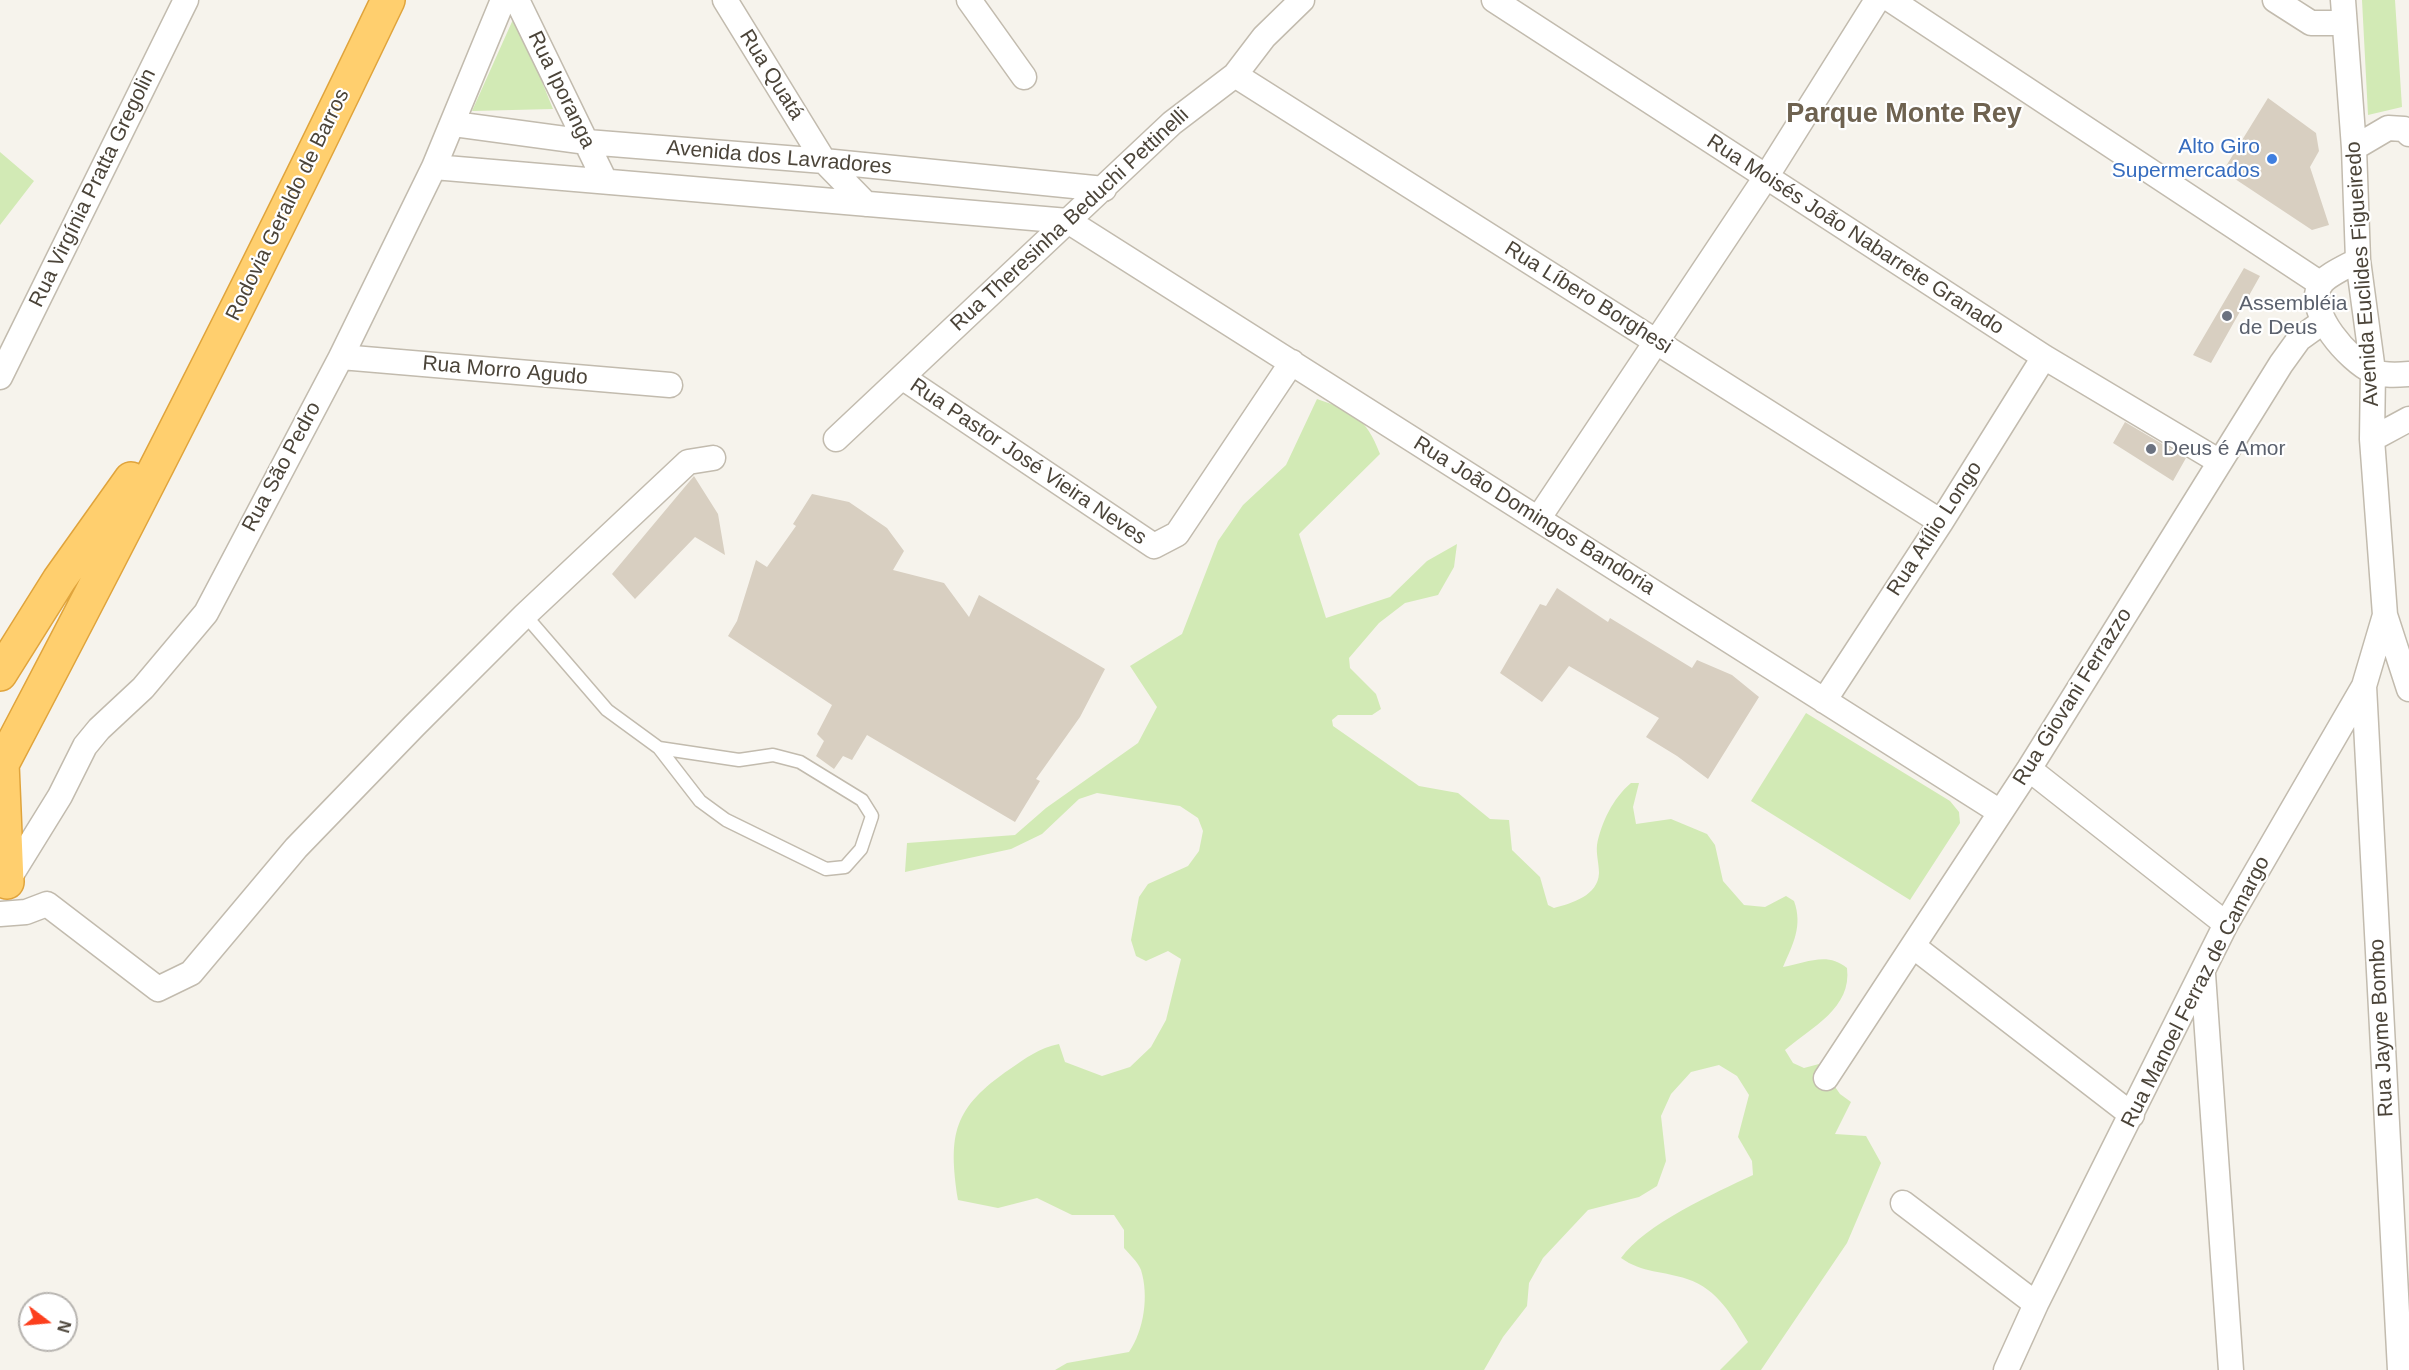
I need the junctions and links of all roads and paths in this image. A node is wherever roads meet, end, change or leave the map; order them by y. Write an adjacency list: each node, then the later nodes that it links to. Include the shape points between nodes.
1 (186, 0): 35 (street, Rua Virgínia Pratta Gregolin)
2 (388, 0): 38 (highway, Rodovia Geraldo de Barros)
3 (502, 0): 15 (street, Rua São Pedro)
4 (517, 0): 17 (street, Rua Iporanga)
5 (724, 0): 19 (street, Rua Quatá)
6 (969, 0): 14 (street)
7 (1302, 0): 13 (street, Rua Theresinha Beduchi Pettinelli, via 1264,37)
8 (1494, 0): 21 (street, Rua Moisés João Nabarrete Granado)
9 (1878, 0): 21 (street)
10 (1891, 0): 27 (street)
11 (2275, 0): 12 (street, via 2311,22)
12 (2343, 12): 18 (street, Avenida Euclides Figueiredo)
13 (1234, 75): 23 (street, Rua Theresinha Beduchi Pettinelli, via 1172,123); 29 (street, Rua Líbero Borghesi)
14 (1024, 77)
15 (454, 124): 17 (street, Avenida dos Lavradores); 20 (street, Rua São Pedro)
16 (2409, 134): 18 (street, via 2404,129 2388,128)
17 (587, 142): 19 (street, Avenida dos Lavradores); 22 (street, Rua Iporanga)
18 (2354, 148): 26 (street, Avenida Euclides Figueiredo)
19 (824, 161): 23 (street, Avenida dos Lavradores); 24 (street, Rua Quatá)
20 (434, 167): 22 (street, Avenida dos Lavradores); 30 (street, Rua São Pedro)
21 (1766, 177): 29 (street); 31 (street, Rua Moisés João Nabarrete Granado)
22 (605, 181): 24 (street, Avenida dos Lavradores)
23 (1104, 189): 25 (street, Rua Theresinha Beduchi Pettinelli)
24 (866, 204): 25 (street, Avenida dos Lavradores)
25 (1068, 220): 32 (street, Rua João Domingos Bandoria); 36 (street, Rua Theresinha Beduchi Pettinelli)
26 (2358, 260): 27 (street); 33 (street, Avenida Euclides Figueiredo)
27 (2321, 284): 28 (street, via 2318,293)
28 (2324, 321): 33 (street, via 2347,354); 43 (street, Rua Giovani Ferrazzo, via 2299,339)
29 (1655, 341): 44 (street); 45 (street, Rua Líbero Borghesi)
30 (341, 357): 37 (street, Rua Morro Agudo); 56 (street, Rua São Pedro, via 206,613 143,688 85,746 60,796)
31 (2044, 357): 43 (street, Rua Moisés João Nabarrete Granado); 45 (street, Rua Atílio Longo)
32 (1292, 363): 36 (street, Rua Pastor José Vieira Neves, via 1177,534 1154,546); 44 (street, Rua João Domingos Bandoria)
33 (2373, 371): 34 (street); 41 (street, Avenida Euclides Figueiredo)
34 (2409, 374)
35 (0, 377)
36 (902, 377): 40 (street, Rua Theresinha Beduchi Pettinelli)
37 (670, 385)
38 (187, 410): 48 (highway, Rodovia Geraldo de Barros, via 134,475); 53 (highway, Rodovia Geraldo de Barros)
39 (2409, 419): 41 (street)
40 (836, 439)
41 (2372, 439): 47 (street, Avenida Euclides Figueiredo)
42 (713, 458): 46 (street, via 688,462)
43 (2220, 462): 54 (street, Rua Giovani Ferrazzo)
44 (1538, 519): 51 (street, Rua João Domingos Bandoria)
45 (1941, 522): 51 (street, Rua Atílio Longo)
46 (525, 615): 52 (lane, via 607,710); 57 (street, via 296,848 188,975 158,989 47,904 26,912)
47 (2385, 615): 49 (street, Rua Manoel Ferraz de Camargo); 50 (street, Avenida Euclides Figueiredo)
48 (0, 674)
49 (2364, 686): 58 (street, Rua Manoel Ferraz de Camargo); 67 (street, Rua Jayme Bombo)
50 (2409, 689)
51 (1824, 701): 55 (street, Rua João Domingos Bandoria)
52 (659, 748): 52 (lane, via 700,801 726,820 826,869 845,867 861,849 872,816 862,800 800,762 773,756 739,760)
53 (1, 765): 56 (highway)
54 (2029, 769): 55 (street, Rua Giovani Ferrazzo); 58 (street)
55 (2000, 812): 59 (street, Rua Giovani Ferrazzo)
56 (3, 888)
57 (0, 914)
58 (2226, 924): 60 (street, Rua Manoel Ferraz de Camargo)
59 (1913, 946): 61 (street, Rua Giovani Ferrazzo); 62 (street)
60 (2203, 974): 62 (street, Rua Manoel Ferraz de Camargo); 66 (street)
61 (1826, 1078)
62 (2132, 1115): 64 (street, Rua Manoel Ferraz de Camargo)
63 (1903, 1203): 64 (street)
64 (2036, 1304): 65 (street, Rua Manoel Ferraz de Camargo)
65 (2006, 1370)
66 (2231, 1370)
67 (2400, 1370)

